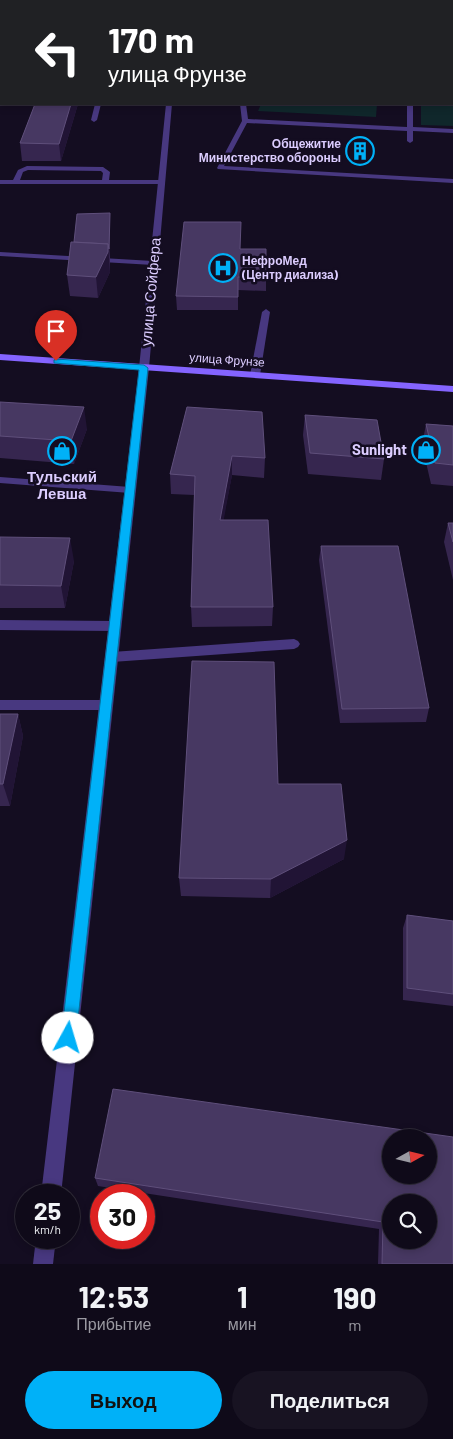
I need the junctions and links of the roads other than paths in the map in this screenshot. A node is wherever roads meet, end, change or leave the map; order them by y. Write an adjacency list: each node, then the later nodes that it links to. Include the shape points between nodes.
1 (98, 105): 5 (street)
2 (169, 105): 14 (street, улица Сойфера)
3 (243, 105): 6 (street)
4 (410, 105): 7 (street)
5 (94, 120)
6 (245, 120): 7 (street); 10 (street, via 220,168 409,175)
7 (410, 129): 8 (street); 9 (street)
8 (453, 131)
9 (410, 141)
10 (453, 181)
11 (0, 182): 12 (street)
12 (16, 182): 13 (street); 13 (street, via 20,171 27,168 103,169 107,172)
13 (105, 182): 14 (street)
14 (161, 182): 16 (street, улица Сойфера)
15 (0, 254): 16 (street)
16 (154, 263): 19 (street, улица Сойфера)
17 (266, 312): 20 (street)
18 (0, 357): 19 (street, улица Фрунзе)
19 (144, 368): 20 (street, улица Фрунзе); 23 (street, улица Сойфера)
20 (255, 375): 21 (street, улица Фрунзе)
21 (453, 389)
22 (0, 480): 23 (street)
23 (130, 490): 25 (street, улица Сойфера)
24 (0, 625): 25 (street)
25 (114, 626): 27 (street, улица Сойфера)
26 (294, 644): 27 (street)
27 (112, 657): 29 (street, улица Сойфера)
28 (0, 704): 29 (street)
29 (106, 705): 30 (street, улица Сойфера)
30 (52, 1184)
31 (45, 1249): 32 (street)
32 (43, 1264)

